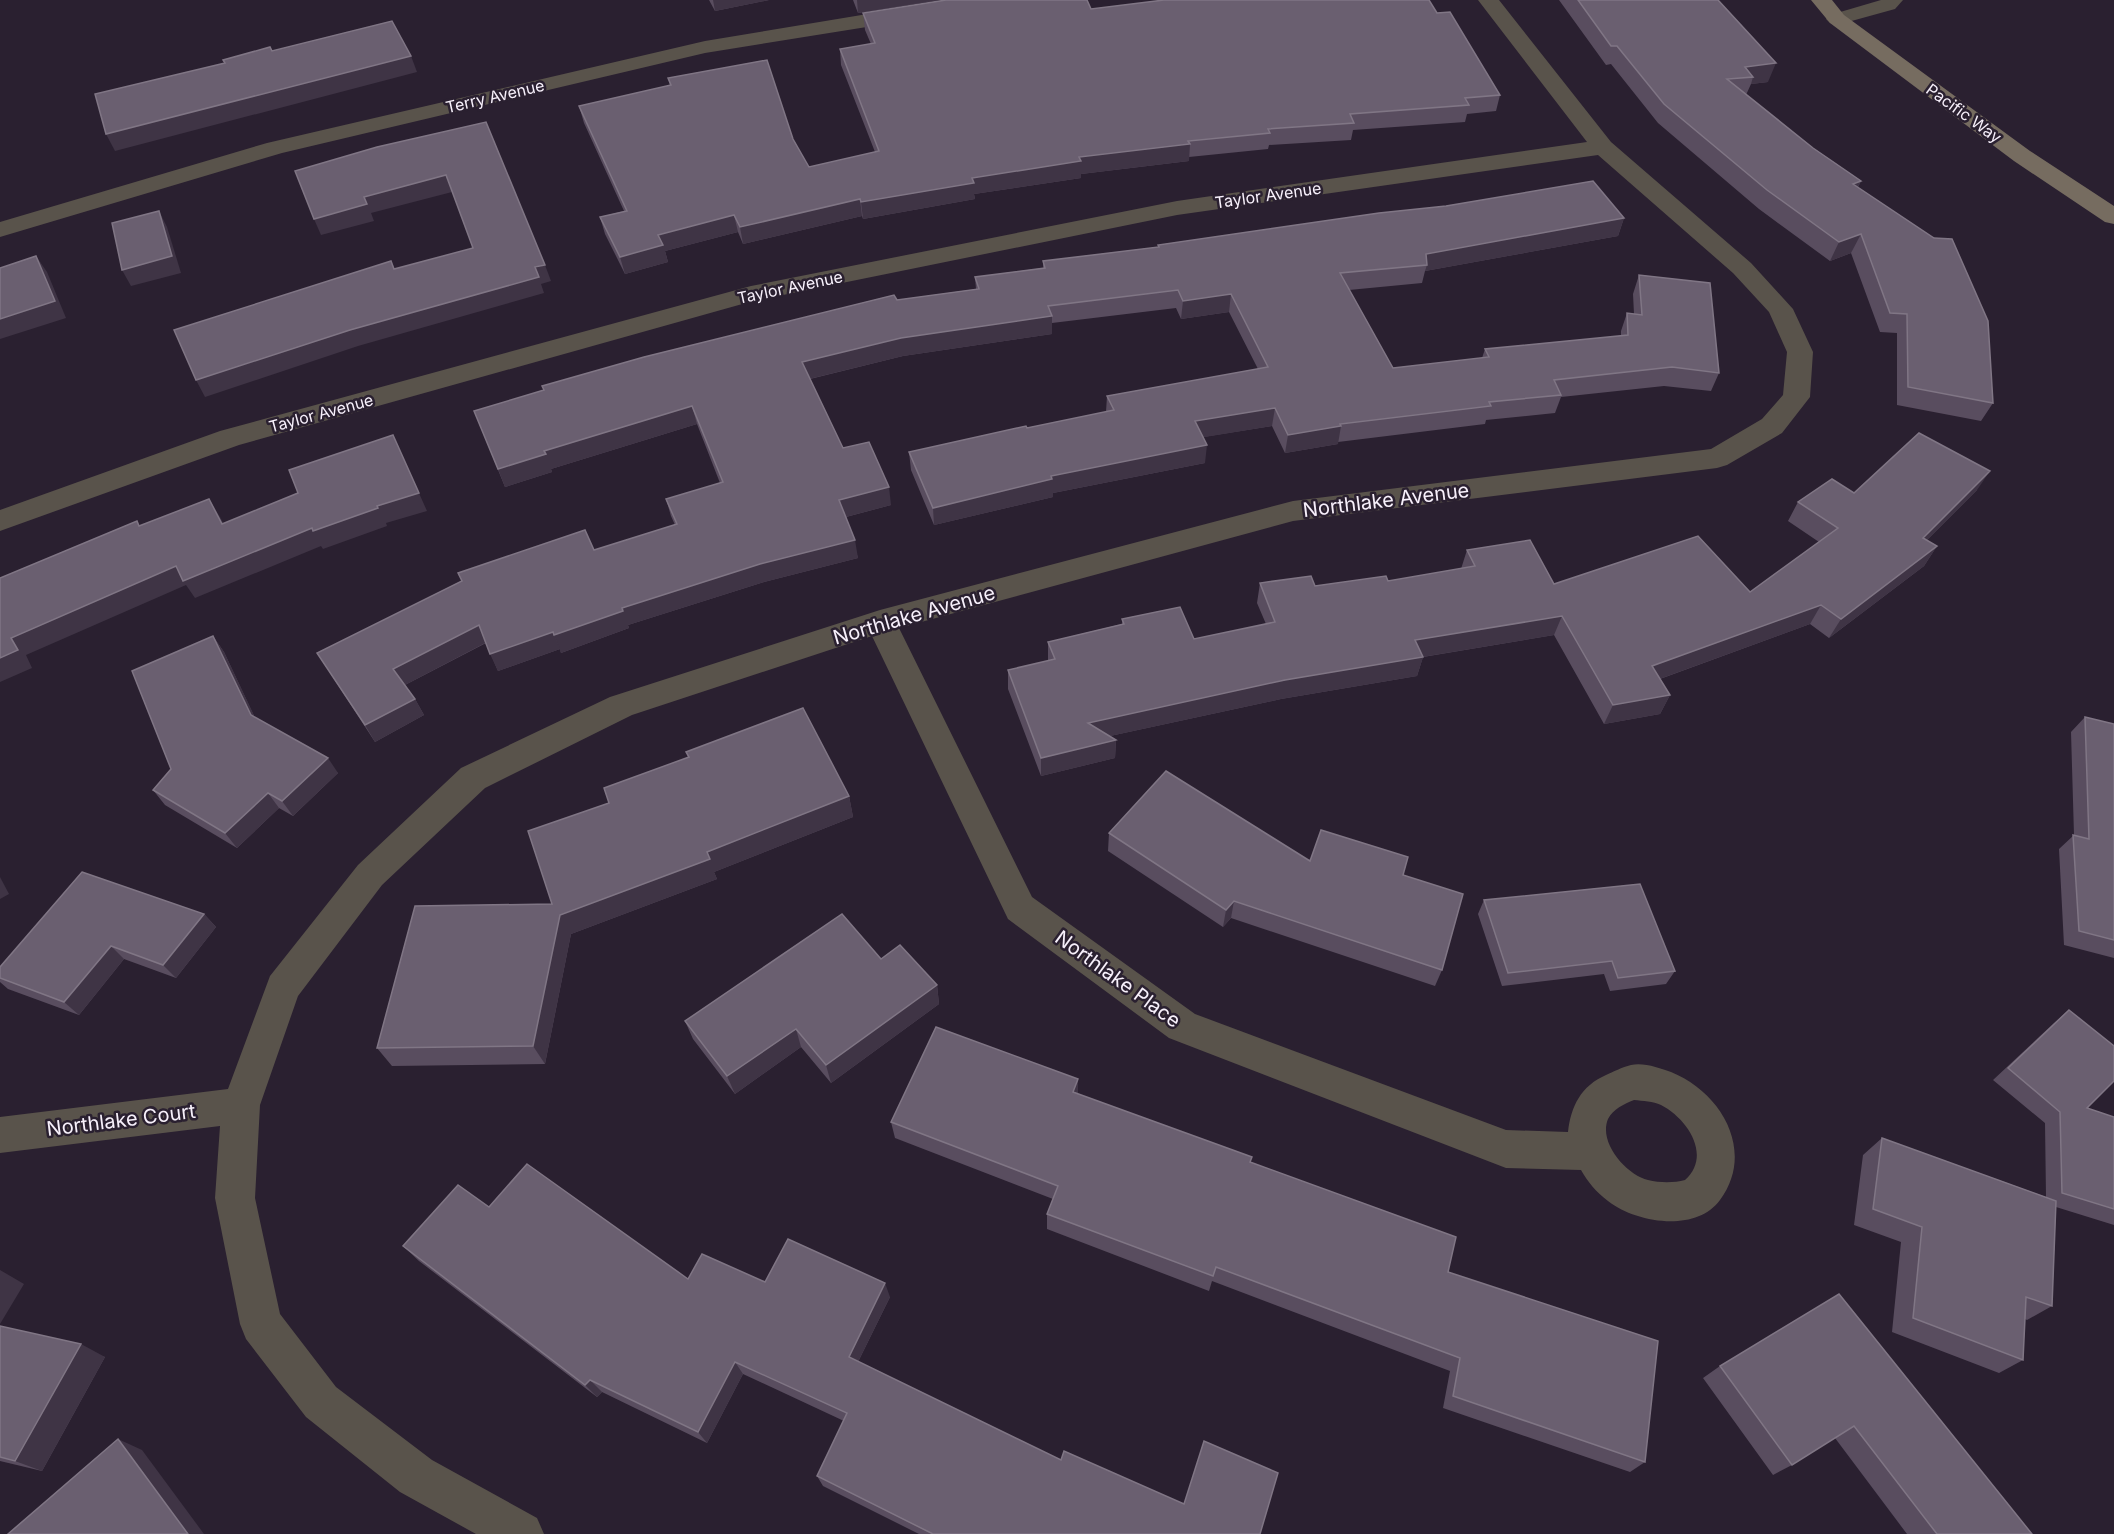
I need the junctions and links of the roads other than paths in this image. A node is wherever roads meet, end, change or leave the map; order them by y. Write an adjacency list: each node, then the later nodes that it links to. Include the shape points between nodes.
1 (998, 0): 8 (street, Terry Avenue, via 705,47 275,148)
2 (1488, 0): 6 (street, Northlake Avenue)
3 (1821, 0): 5 (main road, Pacific Way)
4 (1893, 0): 5 (street, via 1888,5)
5 (1837, 19): 7 (main road, Pacific Way, via 2022,156)
6 (1604, 147): 9 (street, Taylor Avenue, via 1177,208 751,294 230,438); 10 (street, Northlake Avenue, via 1742,268 1780,309 1800,352 1796,397 1772,426 1717,458 1293,511)
7 (2114, 217)
8 (0, 230)
9 (0, 521)
10 (880, 622): 11 (street, Northlake Avenue, via 621,706 473,778 369,875 284,988); 13 (street, Northlake Place, via 1020,908 1182,1026 1506,1149)
11 (241, 1105): 12 (street, Northlake Court); 14 (street, Northlake Avenue, via 235,1198 261,1324 321,1402 416,1476)
12 (0, 1136)
13 (1591, 1152)
14 (521, 1534)

